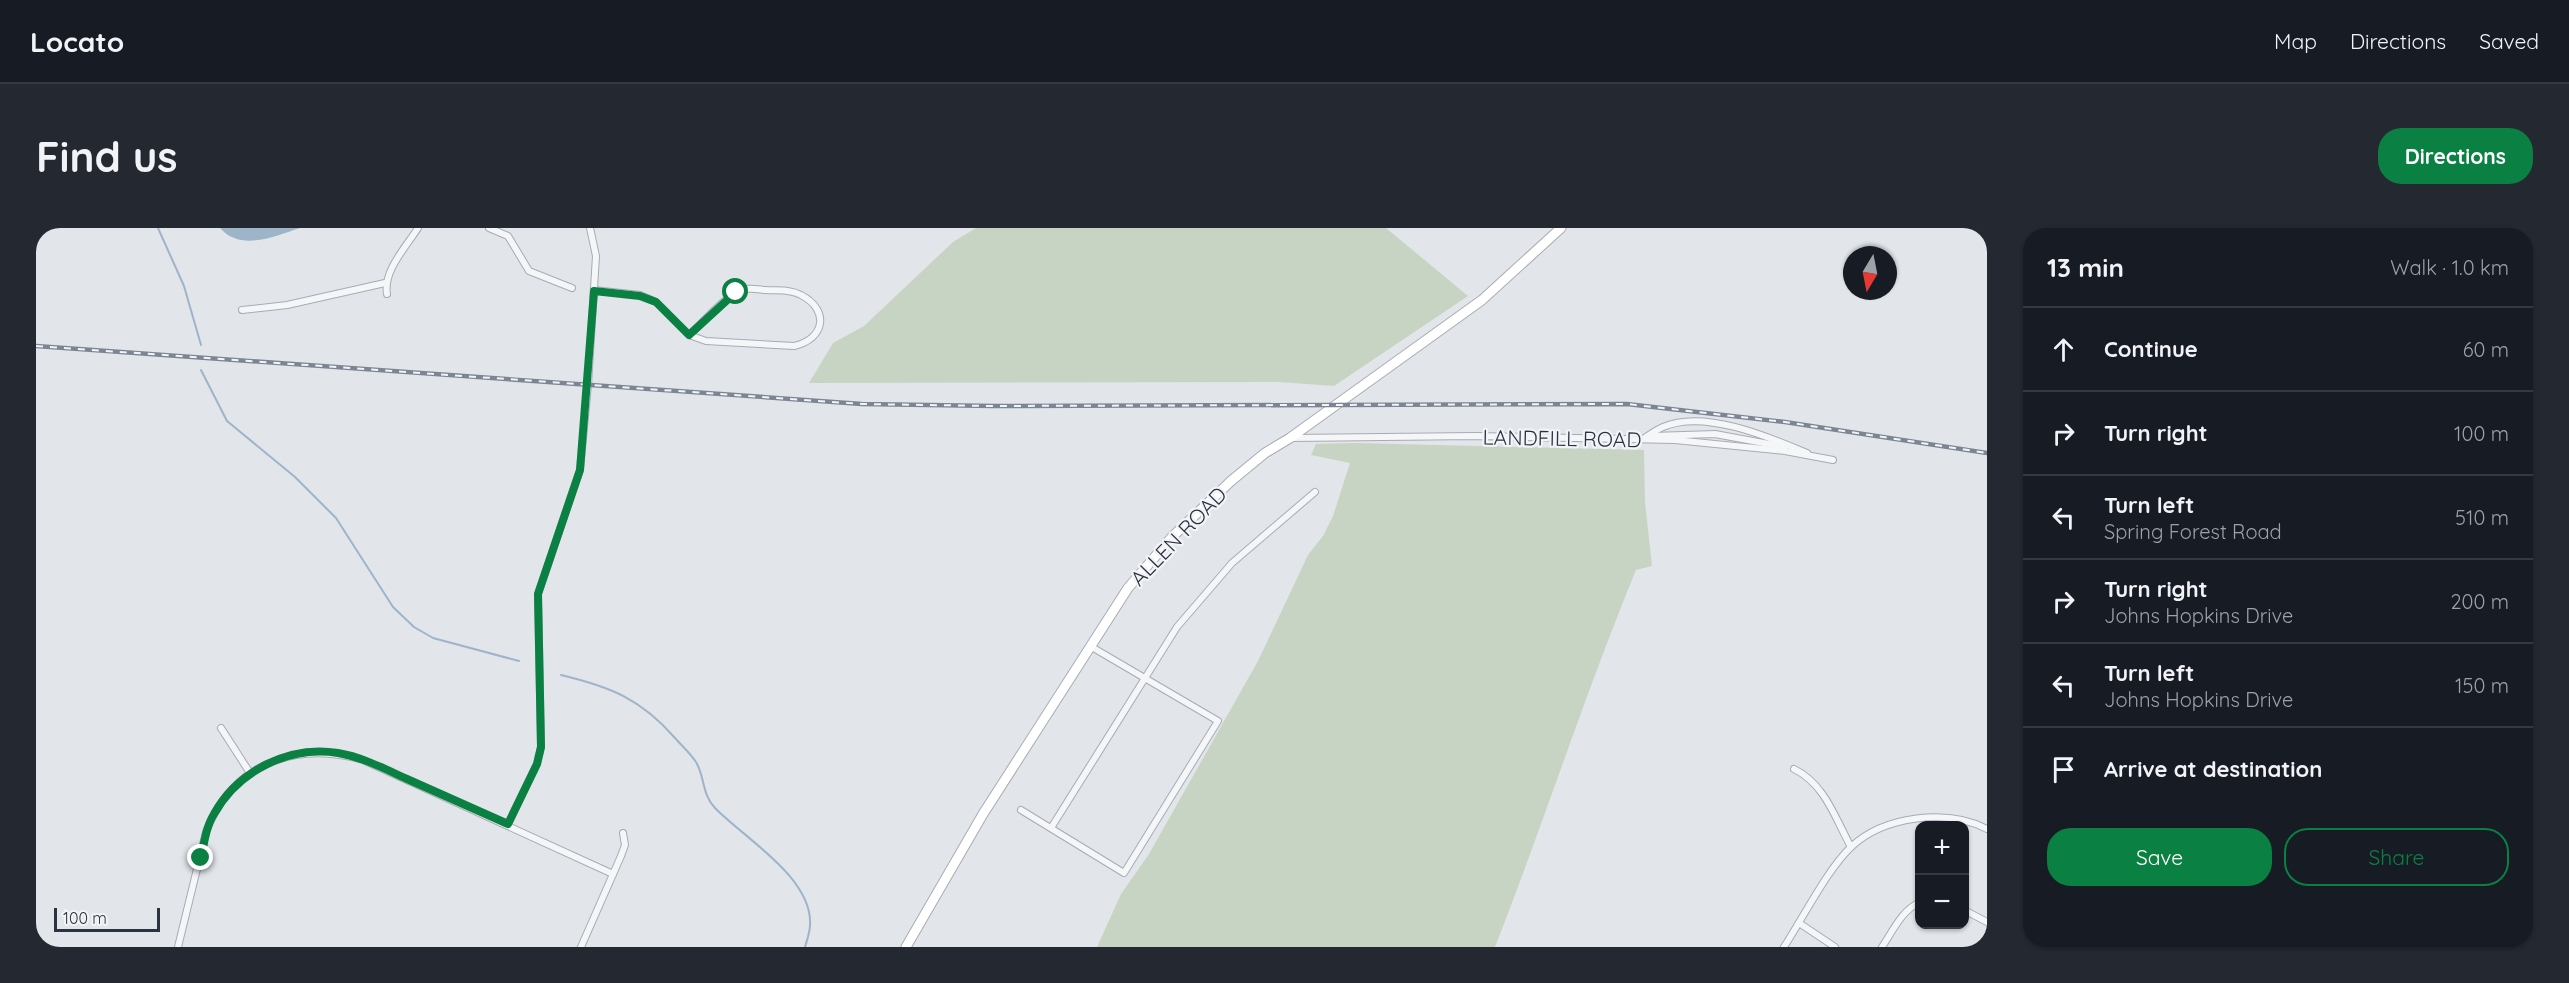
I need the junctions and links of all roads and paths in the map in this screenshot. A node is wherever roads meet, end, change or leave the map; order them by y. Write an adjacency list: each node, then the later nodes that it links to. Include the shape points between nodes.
1 (418, 228): 5 (street)
2 (489, 228): 6 (street, via 508,236 529,271)
3 (590, 228): 7 (street, via 596,256)
4 (1561, 228): 11 (main road, ALLEN ROAD, via 1482,300)
5 (385, 283): 8 (street); 9 (street, via 287,305)
6 (572, 288)
7 (594, 291): 10 (street, via 640,296 656,302); 23 (street, via 580,470 538,594 541,747 537,764)
8 (387, 294)
9 (242, 310)
10 (689, 335): 10 (street, via 706,341 794,346 807,343 820,330 821,321 819,312 804,296 746,289 736,292)
11 (1290, 438): 12 (street, LANDFILL ROAD); 17 (main road, ALLEN ROAD, via 1231,481 1172,537 1128,588)
12 (1646, 438): 13 (street, via 1715,434); 13 (street, via 1664,426 1731,425); 14 (street, LANDFILL ROAD, via 1785,451)
13 (1797, 449): 14 (street)
14 (1820, 459): 15 (street, LANDFILL ROAD)
15 (1833, 460)
16 (1315, 492): 18 (street, via 1232,563 1177,627)
17 (1090, 646): 18 (street); 35 (main road, ALLEN ROAD, via 983,814)
18 (1144, 677): 24 (street); 24 (street, via 1218,721 1124,873)
19 (221, 728): 21 (street)
20 (1794, 769): 27 (street, via 1810,776)
21 (250, 773): 23 (street, via 288,756 337,753 363,760); 33 (street, via 213,814)
22 (1022, 810): 24 (street)
23 (508, 824): 28 (street)
24 (1051, 828)
25 (1987, 829): 27 (street, via 1939,817 1904,821 1874,831)
26 (623, 833): 28 (street, via 625,845)
27 (1851, 847): 32 (street)
28 (613, 874): 34 (street)
29 (1915, 905): 38 (street, via 1901,917)
30 (1969, 912): 31 (street)
31 (1987, 922)
32 (1799, 923): 36 (street); 37 (street)
33 (178, 947)
34 (581, 947)
35 (906, 947)
36 (1784, 947)
37 (1835, 947)
38 (1882, 947)

